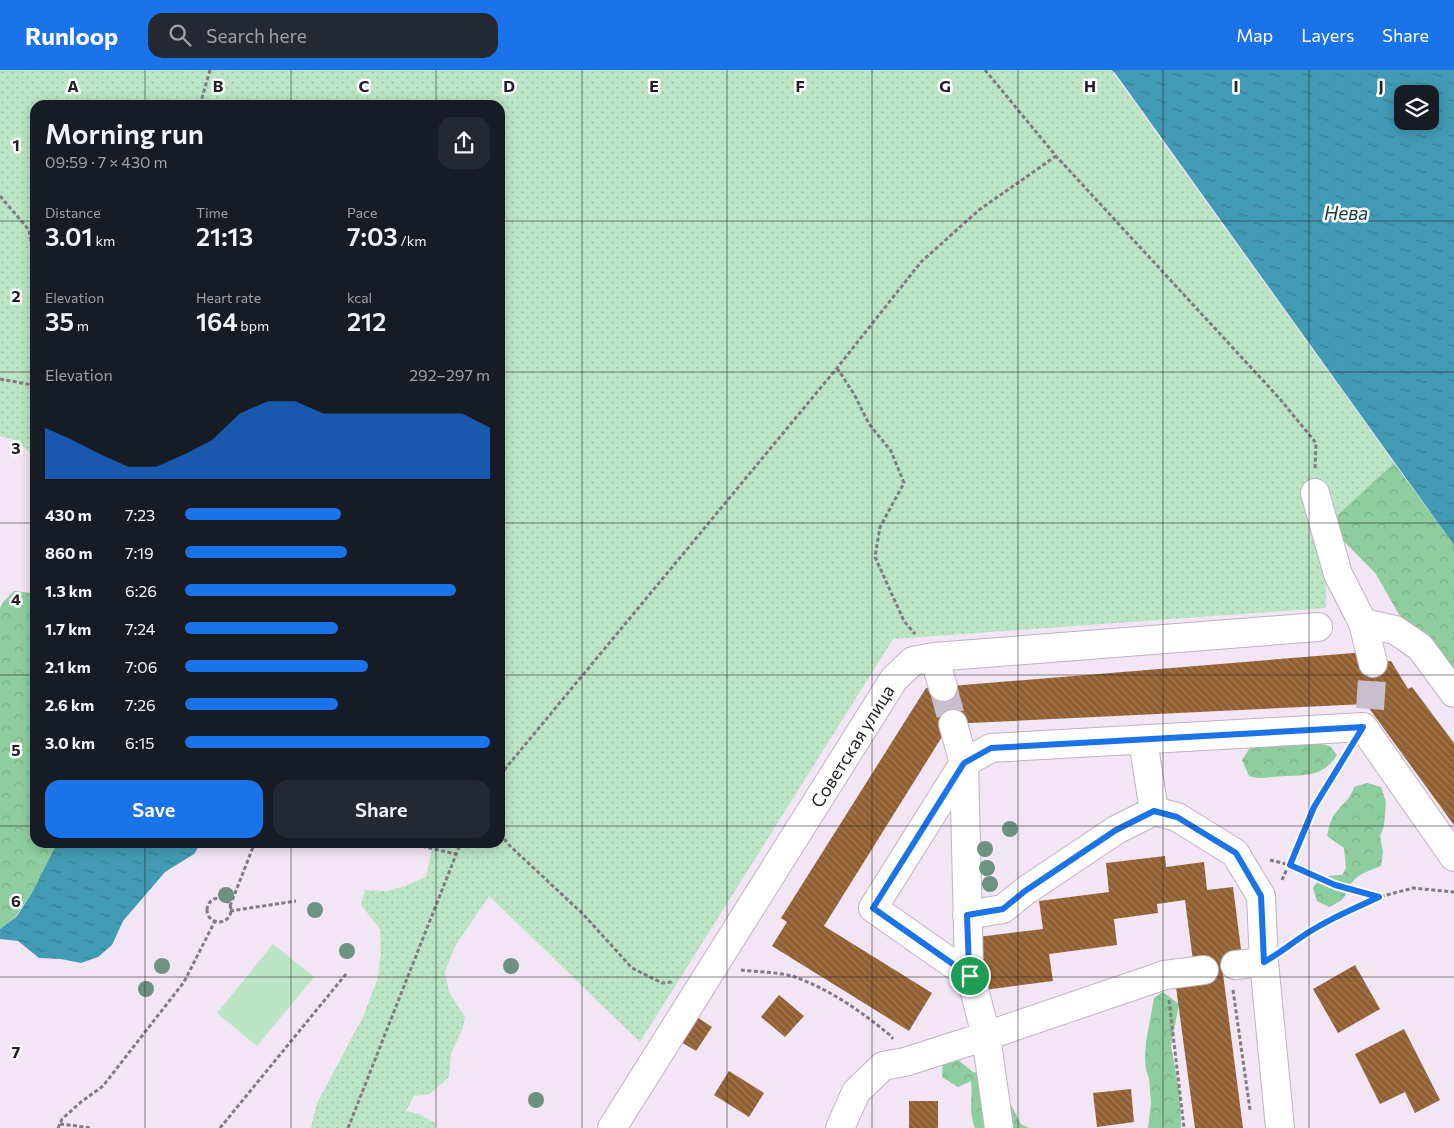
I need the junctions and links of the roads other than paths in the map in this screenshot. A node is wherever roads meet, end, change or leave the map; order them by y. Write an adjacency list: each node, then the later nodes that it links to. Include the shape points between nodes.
1 (1315, 493): 2 (street, via 1338,574)
2 (1363, 623): 5 (street); 7 (street, via 1395,630 1420,648)
3 (1318, 627): 4 (street, Советская улица)
4 (934, 657): 6 (street); 19 (street, Советская улица, via 914,662 894,679)
5 (1373, 663)
6 (942, 687)
7 (1454, 693)
8 (953, 724): 10 (street)
9 (1143, 740): 10 (street, via 991,748); 11 (street); 12 (street, via 1366,718)
10 (964, 763): 13 (street); 16 (street, via 873,908)
11 (1154, 811): 13 (street, via 1116,830 1003,909); 14 (street, via 1177,817 1236,853 1261,896)
12 (1454, 857)
13 (967, 915): 16 (street)
14 (1264, 962): 17 (street); 22 (street)
15 (1204, 970): 18 (street, via 1165,975)
16 (970, 976): 18 (street)
17 (1234, 978)
18 (986, 1036): 20 (street, via 883,1066 856,1092); 21 (street)
19 (612, 1128)
20 (840, 1128)
21 (999, 1128)
22 (1280, 1128)

